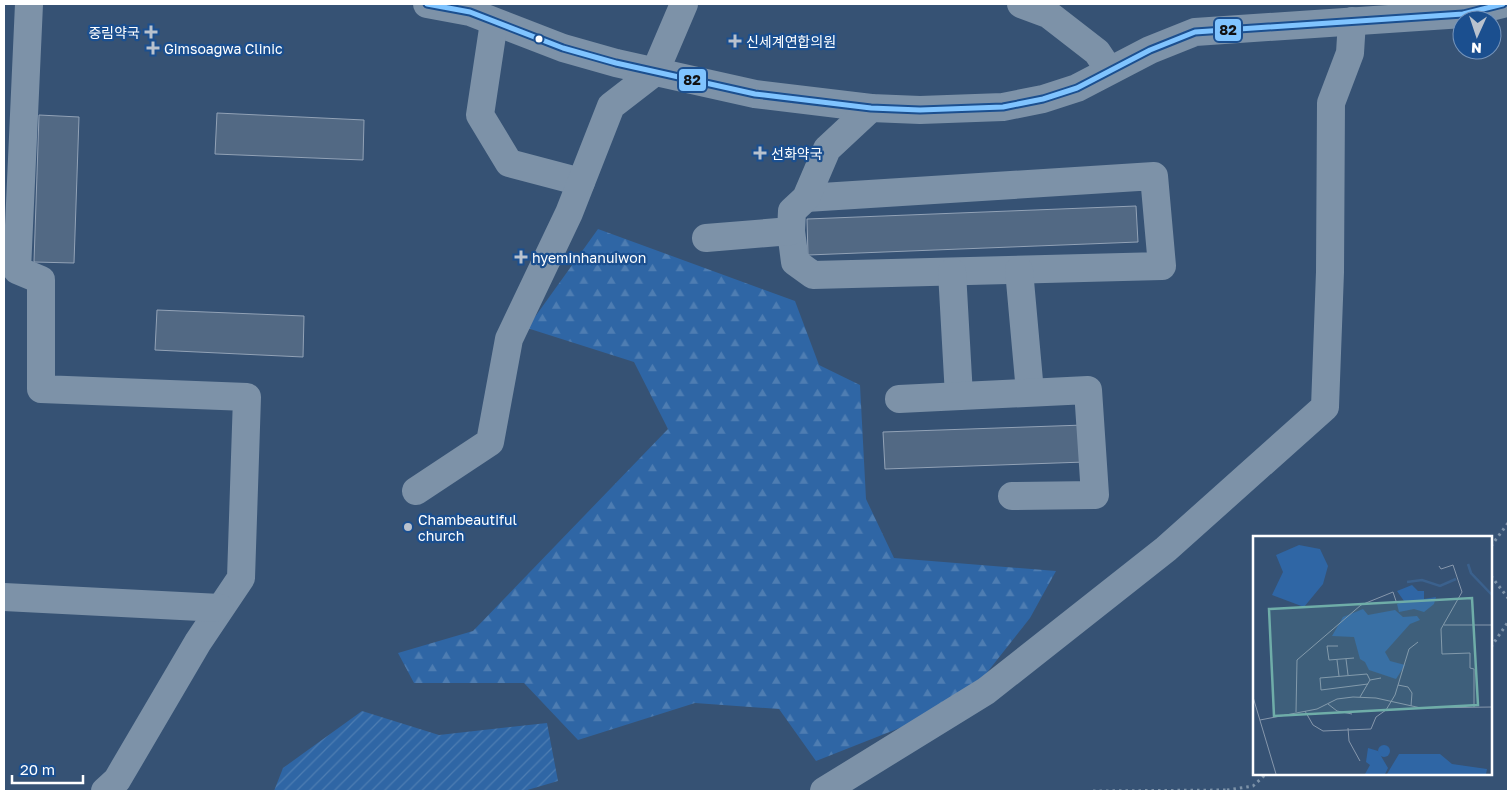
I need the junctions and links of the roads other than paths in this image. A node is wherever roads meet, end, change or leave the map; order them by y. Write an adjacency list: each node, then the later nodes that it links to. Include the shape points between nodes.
1 (29, 4): 24 (street, via 17,270 42,280 40,389 247,397 241,578)
2 (426, 4): 8 (street, via 470,12)
3 (684, 4): 10 (street)
4 (1021, 4): 9 (street, via 1055,19 1097,52)
5 (1503, 4): 7 (street, via 1463,14)
6 (1281, 14): 7 (street); 9 (street, via 1195,32)
7 (1352, 21): 26 (street, via 1350,53 1331,103 1330,272 1324,407 1166,549 986,691)
8 (494, 22): 10 (street, via 563,48); 12 (street, via 480,115 510,163)
9 (1109, 70): 11 (street, via 1076,88 1003,107)
10 (655, 72): 11 (street, via 755,94); 12 (street, via 611,106)
11 (871, 108): 13 (street, via 827,148)
12 (581, 182): 21 (street, via 509,339 490,442)
13 (806, 198): 14 (street, via 792,211); 16 (street, via 1154,176 1162,266)
14 (791, 231): 15 (street); 17 (street, via 795,262 813,275)
15 (706, 238)
16 (1019, 270): 17 (street); 18 (street)
17 (952, 272): 19 (street)
18 (1030, 392): 19 (street); 22 (street, via 1088,390 1095,495)
19 (960, 396): 20 (street)
20 (899, 399)
21 (416, 491)
22 (1012, 496)
23 (4, 597): 24 (street)
24 (220, 608): 25 (street, via 116,780)
25 (106, 791)
26 (824, 791)

